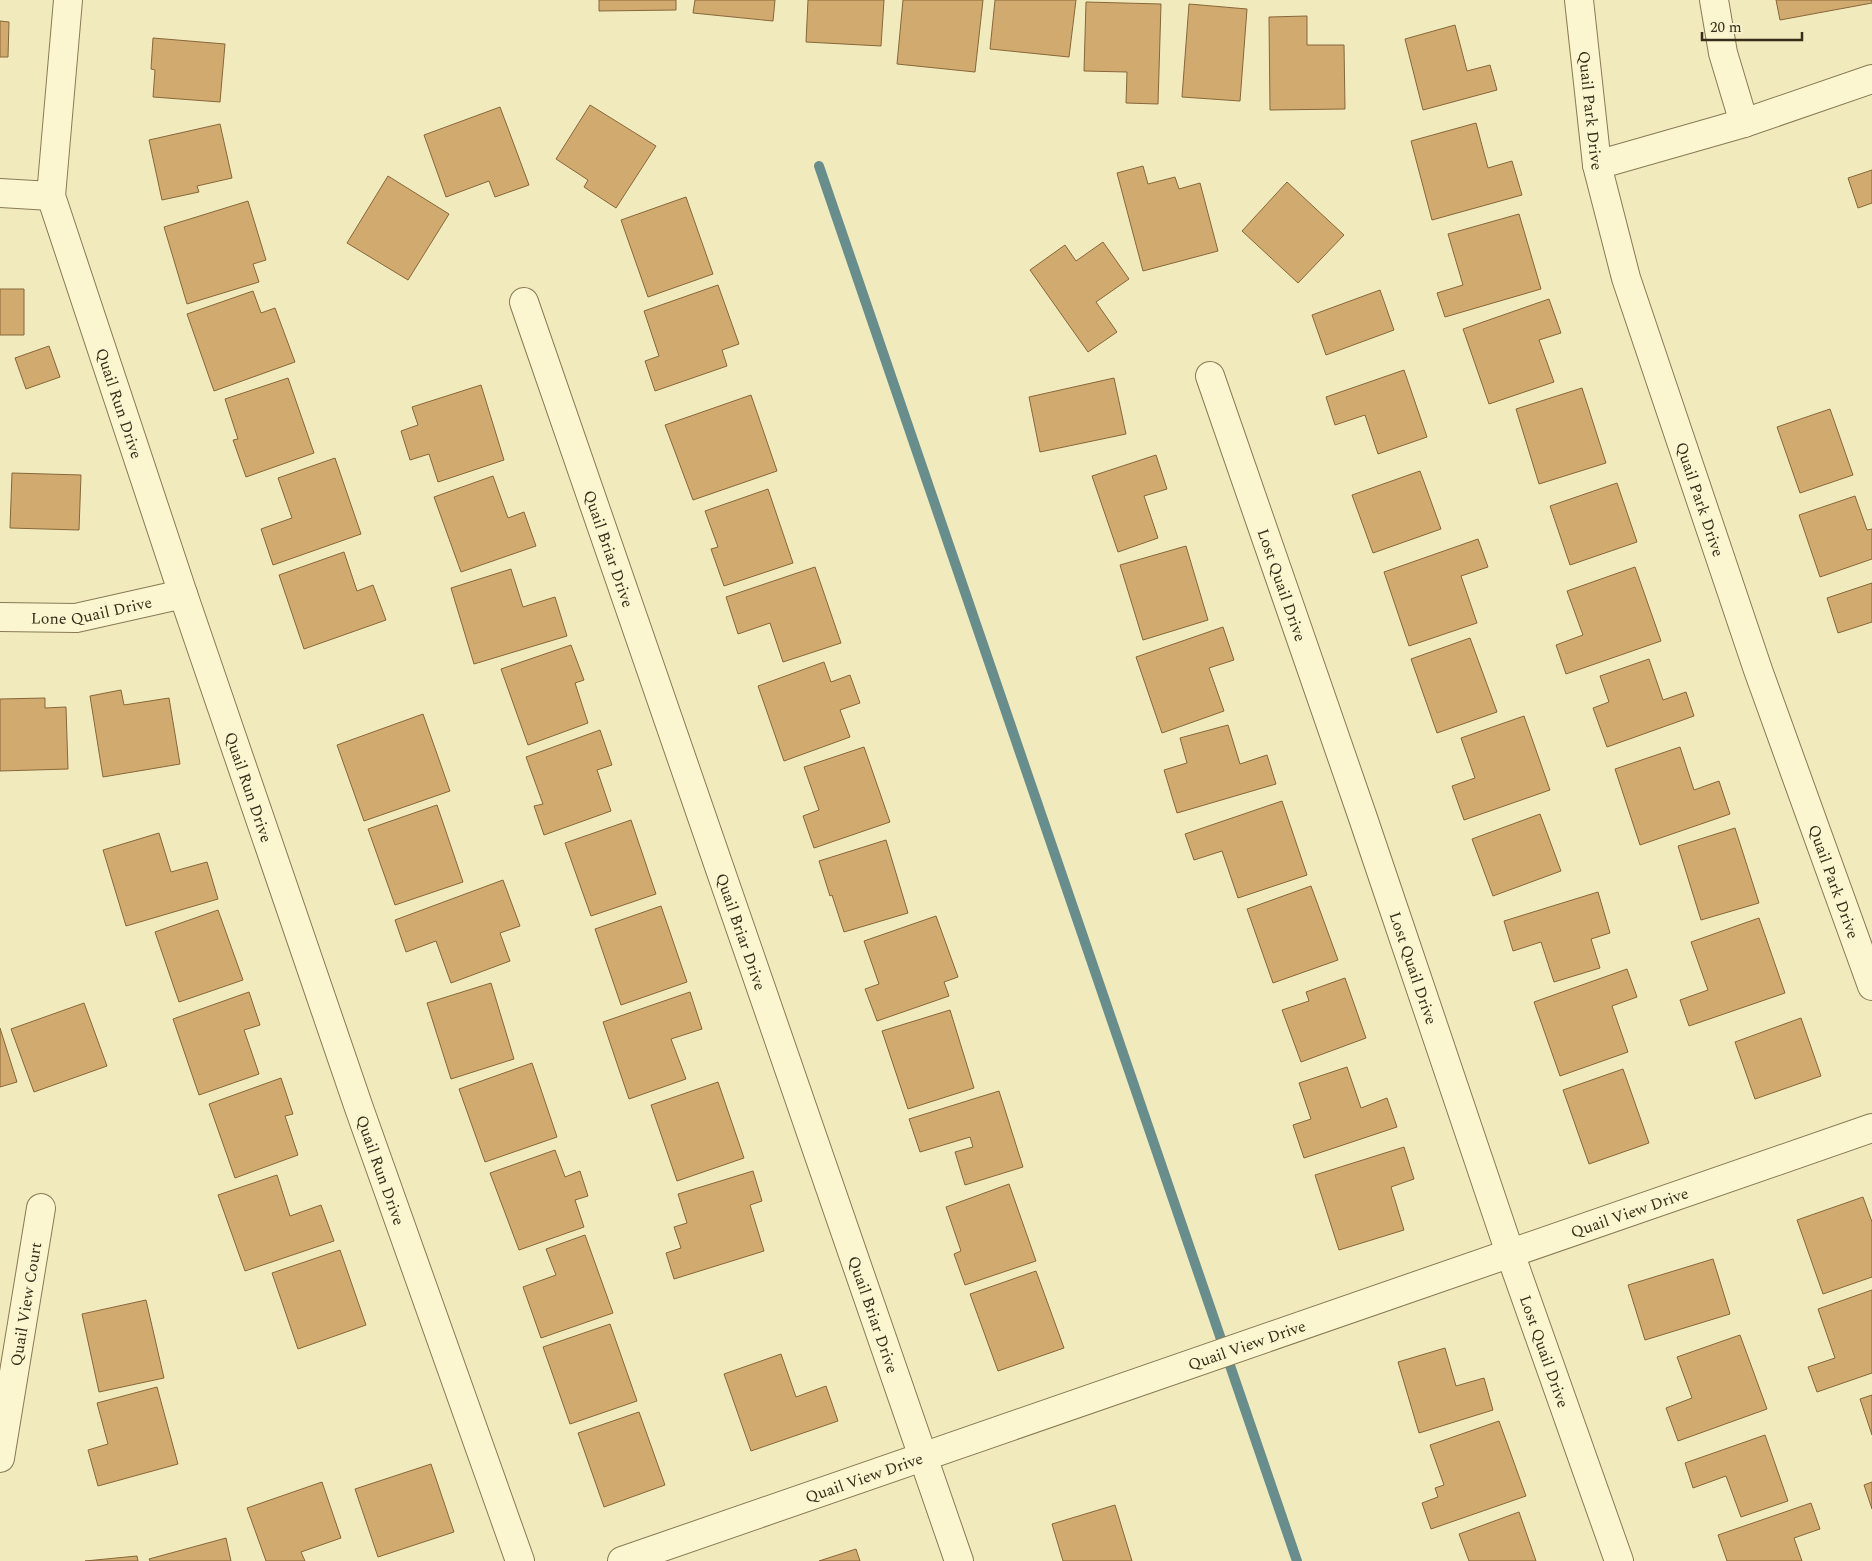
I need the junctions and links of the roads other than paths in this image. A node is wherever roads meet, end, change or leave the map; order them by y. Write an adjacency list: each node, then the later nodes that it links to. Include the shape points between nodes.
1 (68, 0): 8 (street, Quail Run Drive)
2 (1579, 0): 6 (street, Quail Park Drive)
3 (1714, 0): 5 (street, via 1723,54)
4 (1872, 79): 5 (street)
5 (1744, 123): 6 (street)
6 (1597, 165): 13 (street, Quail Park Drive, via 1635,306 1758,670)
7 (0, 193): 8 (street)
8 (51, 196): 11 (street, Quail Run Drive)
9 (524, 302): 18 (street, Quail Briar Drive)
10 (1210, 376): 16 (street, Lost Quail Drive)
11 (183, 594): 12 (street, Lone Quail Drive, via 76,618); 19 (street, Quail Run Drive, via 359,1108)
12 (0, 617)
13 (1872, 986)
14 (1872, 1128): 16 (street, Quail View Drive)
15 (41, 1208): 17 (street, Quail View Court)
16 (1510, 1253): 18 (street, Quail View Drive); 22 (street, Lost Quail Drive)
17 (0, 1458)
18 (922, 1458): 20 (street, Quail View Drive); 21 (street, Quail Briar Drive)
19 (520, 1561)
20 (622, 1561)
21 (959, 1561)
22 (1619, 1561)

